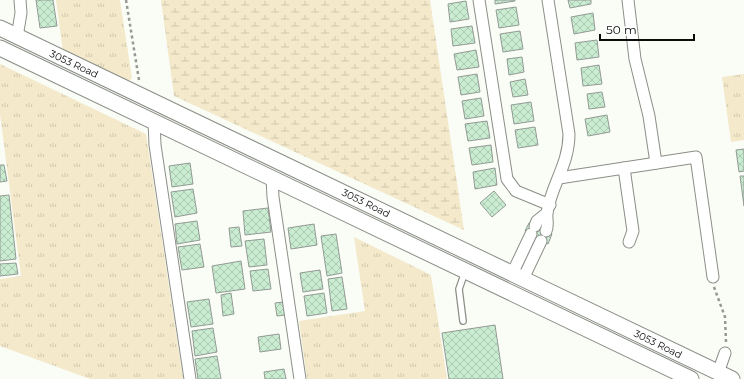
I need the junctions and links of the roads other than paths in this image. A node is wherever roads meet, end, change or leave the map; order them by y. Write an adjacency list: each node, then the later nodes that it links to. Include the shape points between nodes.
1 (20, 0): 6 (street, via 21,13)
2 (479, 0): 13 (street, via 507,179 516,191)
3 (548, 0): 12 (street, via 569,134 569,150)
4 (628, 0): 9 (street, via 635,59 649,116)
5 (0, 28): 6 (main road, 3053 Road)
6 (17, 36): 18 (main road, 3053 Road)
7 (0, 48): 8 (main road, 3053 Road)
8 (154, 121): 11 (main road, 3053 Road); 23 (street, via 155,145)
9 (656, 163): 10 (street); 19 (street, via 696,157)
10 (624, 168): 12 (street); 16 (street, via 633,231)
11 (272, 178): 17 (main road, 3053 Road); 24 (street)
12 (559, 178): 13 (street)
13 (548, 209): 14 (street); 18 (street, via 537,221)
14 (546, 231)
15 (541, 242): 18 (street)
16 (628, 242)
17 (466, 270): 20 (lane, via 459,289); 25 (main road, 3053 Road)
18 (518, 276): 22 (main road, 3053 Road)
19 (714, 277)
20 (462, 321)
21 (725, 353): 22 (street)
22 (718, 372): 26 (main road, 3053 Road)
23 (190, 379)
24 (300, 379)
25 (691, 379)
26 (732, 379)

